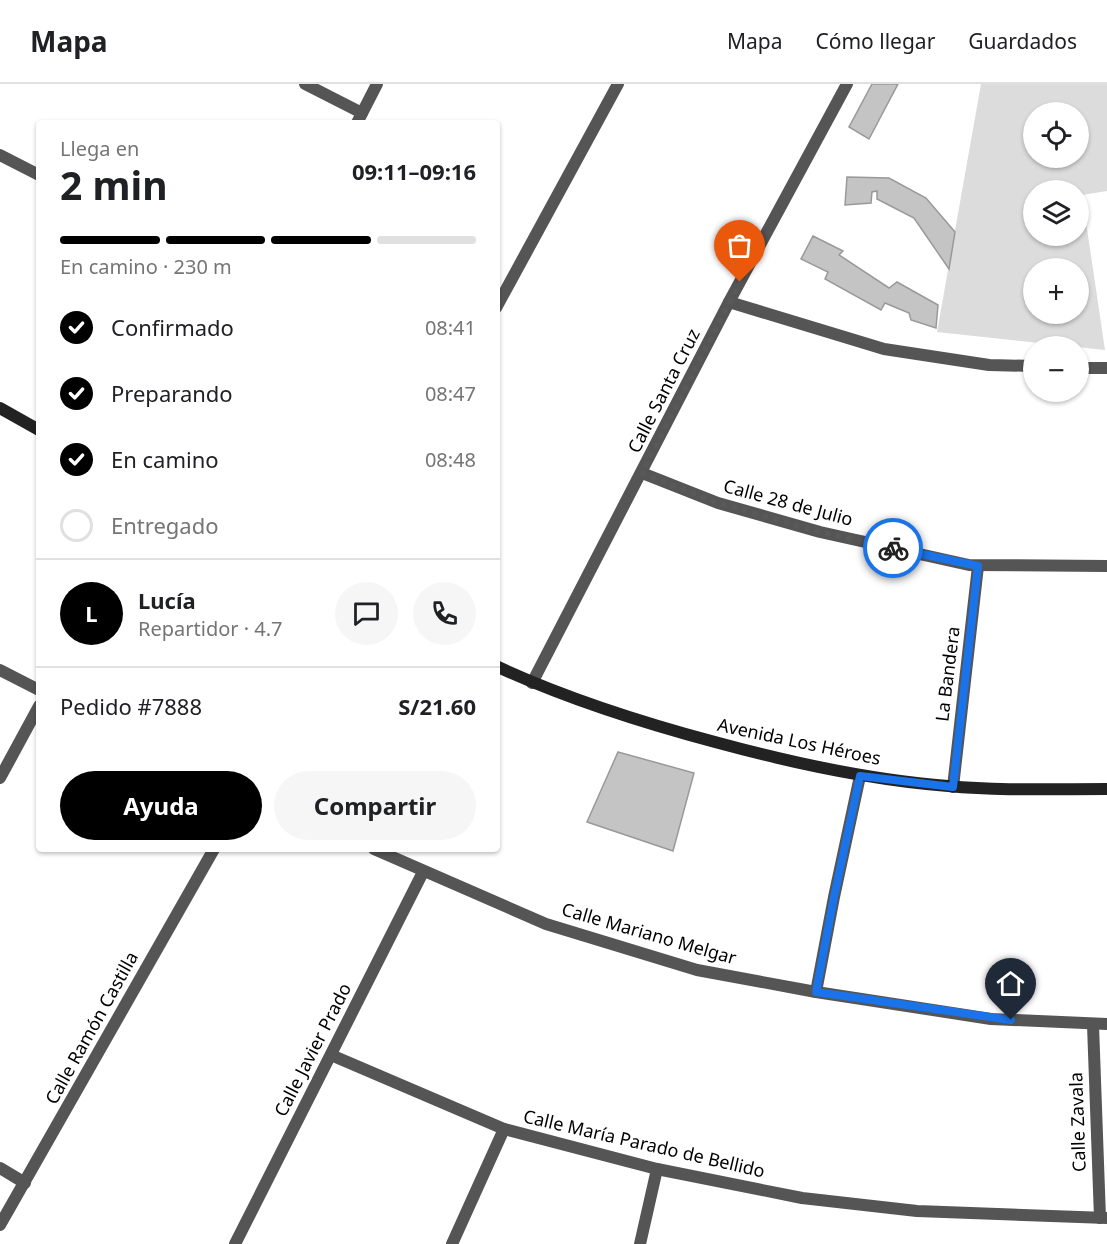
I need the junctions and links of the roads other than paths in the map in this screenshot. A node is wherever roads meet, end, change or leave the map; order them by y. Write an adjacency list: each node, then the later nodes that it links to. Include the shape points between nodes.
1 (305, 84): 5 (street)
2 (377, 84): 5 (street)
3 (618, 84): 8 (street)
4 (847, 84): 9 (street, Calle Santa Cruz)
5 (359, 118)
6 (0, 155): 7 (street)
7 (36, 173)
8 (500, 301)
9 (729, 302): 10 (street, via 884,349 989,365); 15 (street, Calle Santa Cruz)
10 (1023, 366)
11 (1089, 368): 12 (street)
12 (1107, 368)
13 (0, 408): 14 (street)
14 (36, 428)
15 (642, 473): 16 (street, Calle 28 de Julio, via 718,503 820,532); 20 (street, Calle Santa Cruz)
16 (978, 566): 17 (street, Calle 28 de Julio); 25 (street, La Bandera)
17 (1107, 566)
18 (500, 668): 20 (street, Avenida Los Héroes)
19 (0, 670): 21 (street)
20 (532, 683): 23 (street, Avenida Los Héroes, via 630,719 772,758)
21 (36, 688)
22 (36, 712): 24 (street)
23 (860, 776): 25 (street, Avenida Los Héroes); 30 (street)
24 (0, 778)
25 (953, 787): 26 (street, Avenida Los Héroes)
26 (1107, 789)
27 (212, 852): 37 (street, Calle Ramón Castilla)
28 (380, 852): 29 (street, Calle Mariano Melgar)
29 (423, 872): 30 (street, Calle Mariano Melgar, via 546,924 675,964); 33 (street, Calle Javier Prado)
30 (816, 992): 32 (street, Calle Mariano Melgar, via 991,1019)
31 (1107, 1024): 32 (street, Calle Mariano Melgar)
32 (1093, 1025): 38 (street, Calle Zavala)
33 (331, 1055): 34 (street, Calle María Parado de Bellido); 40 (street, Calle Javier Prado)
34 (504, 1129): 36 (street, Calle María Parado de Bellido); 41 (street)
35 (0, 1168): 37 (street)
36 (657, 1169): 38 (street, Calle María Parado de Bellido, via 802,1198 917,1211); 42 (street)
37 (25, 1183): 39 (street, Calle Ramón Castilla)
38 (1103, 1218)
39 (0, 1225)
40 (235, 1244)
41 (452, 1244)
42 (640, 1244)

